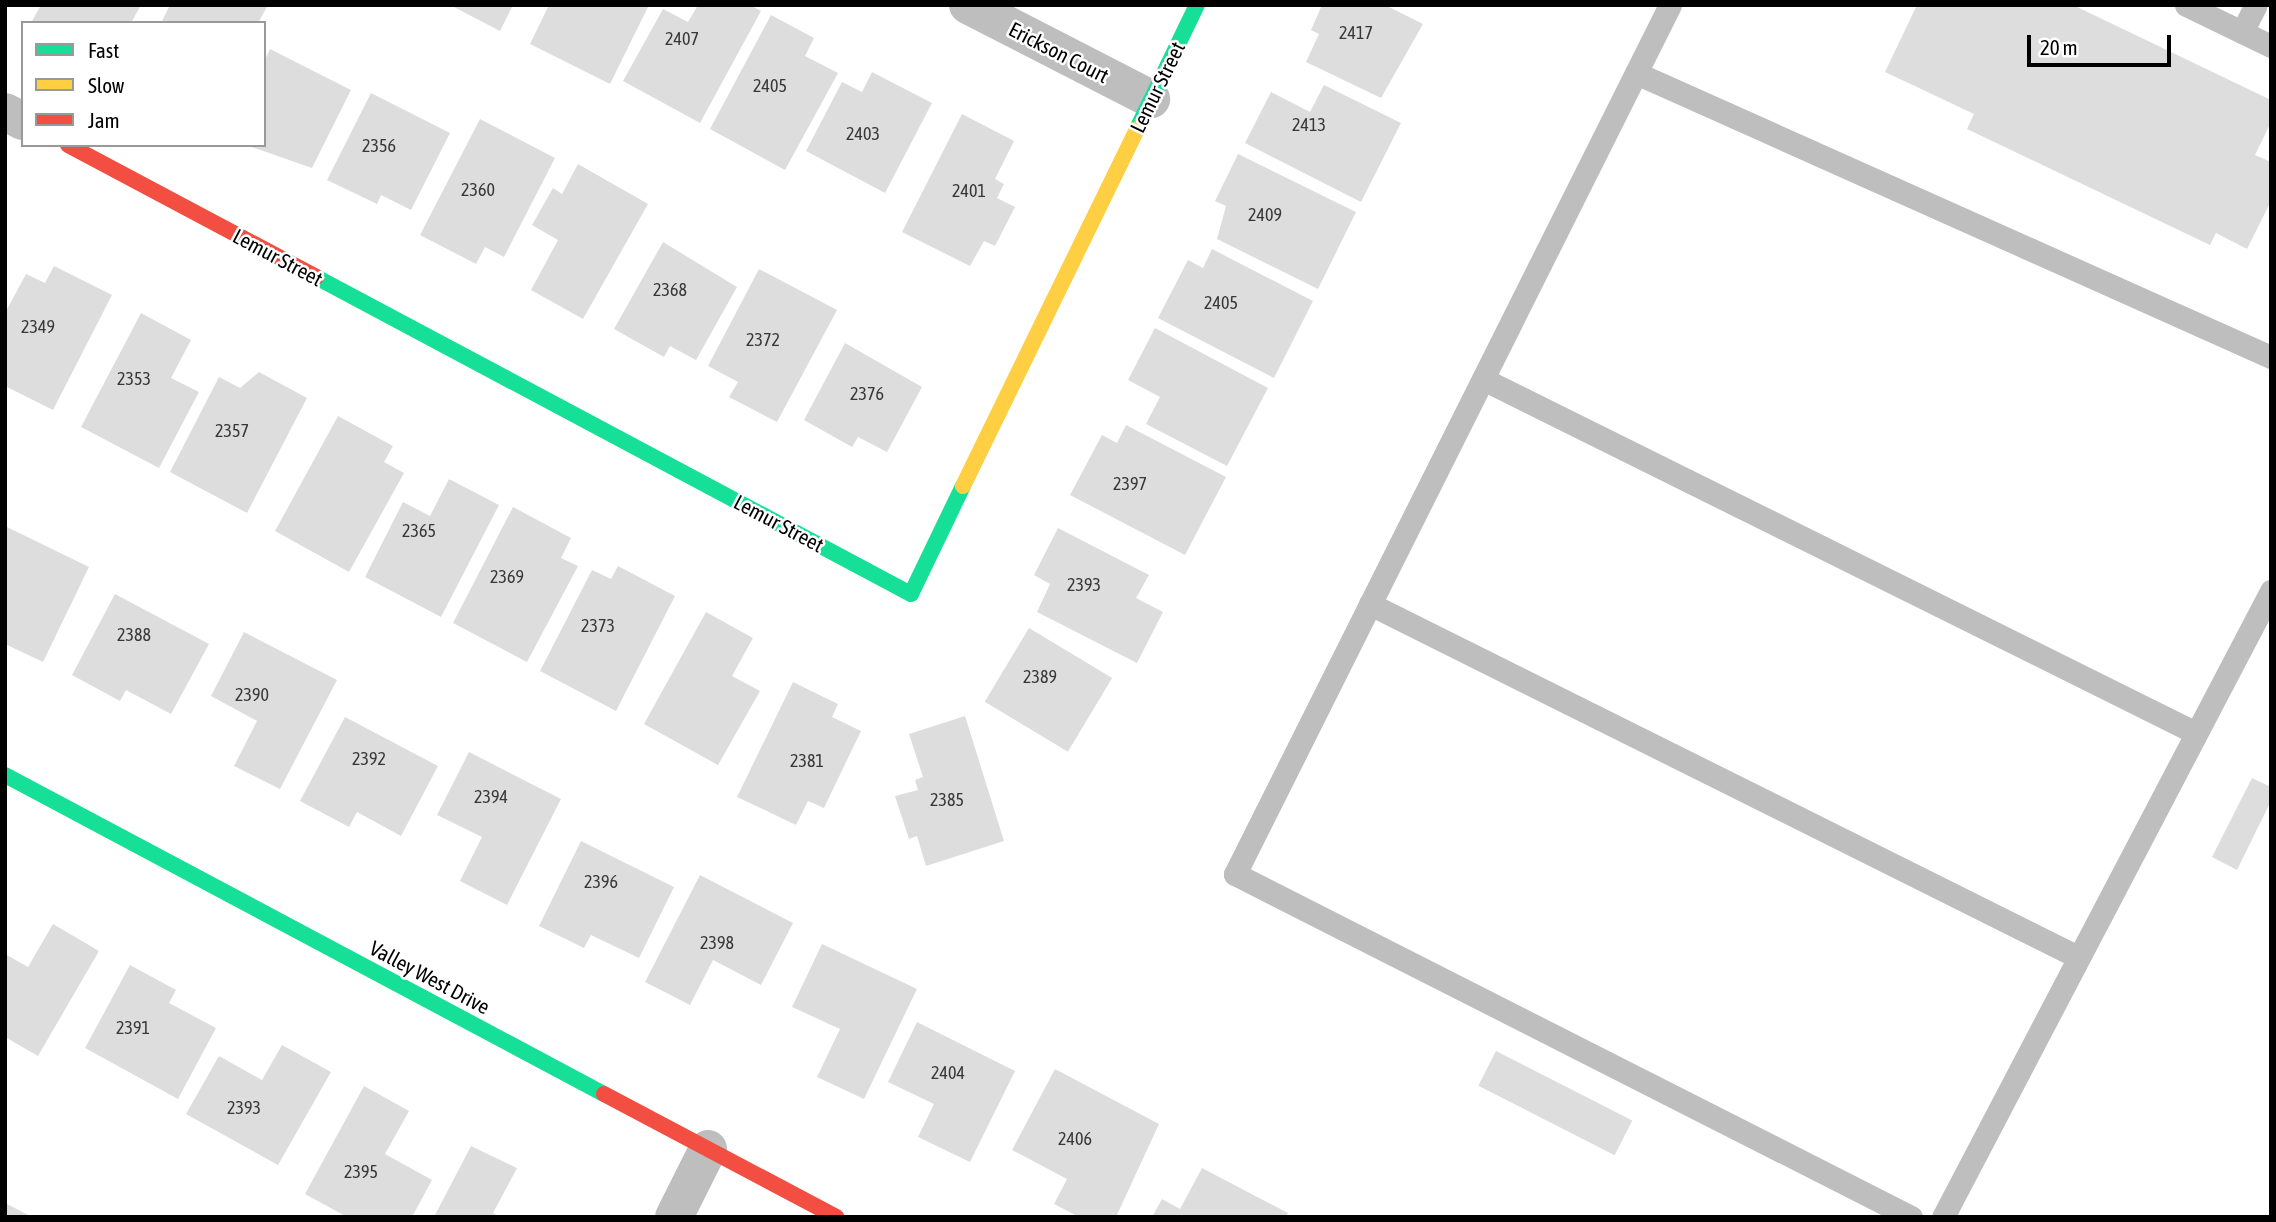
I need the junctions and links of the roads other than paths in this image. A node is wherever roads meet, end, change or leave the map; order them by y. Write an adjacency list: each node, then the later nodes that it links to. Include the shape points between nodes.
1 (968, 5): 9 (street, Erickson Court)
2 (1197, 5): 9 (street, Lemur Street)
3 (1670, 5): 8 (lane)
4 (2186, 5): 6 (lane)
5 (2256, 5): 6 (lane)
6 (2242, 32): 7 (lane)
7 (2271, 46)
8 (1636, 73): 13 (lane); 14 (lane)
9 (1151, 99): 12 (street, Lemur Street, via 911,594)
10 (5, 112): 11 (street)
11 (21, 120)
12 (72, 147)
13 (2271, 357)
14 (1483, 379): 16 (lane); 17 (lane)
15 (2271, 591): 17 (lane)
16 (1370, 604): 19 (lane); 23 (lane, via 1236,874)
17 (2196, 733): 19 (lane)
18 (5, 775): 20 (street, Valley West Drive)
19 (2078, 957): 24 (lane)
20 (708, 1149): 21 (street); 22 (street, Valley West Drive)
21 (674, 1217)
22 (836, 1217)
23 (1912, 1217)
24 (1943, 1217)

